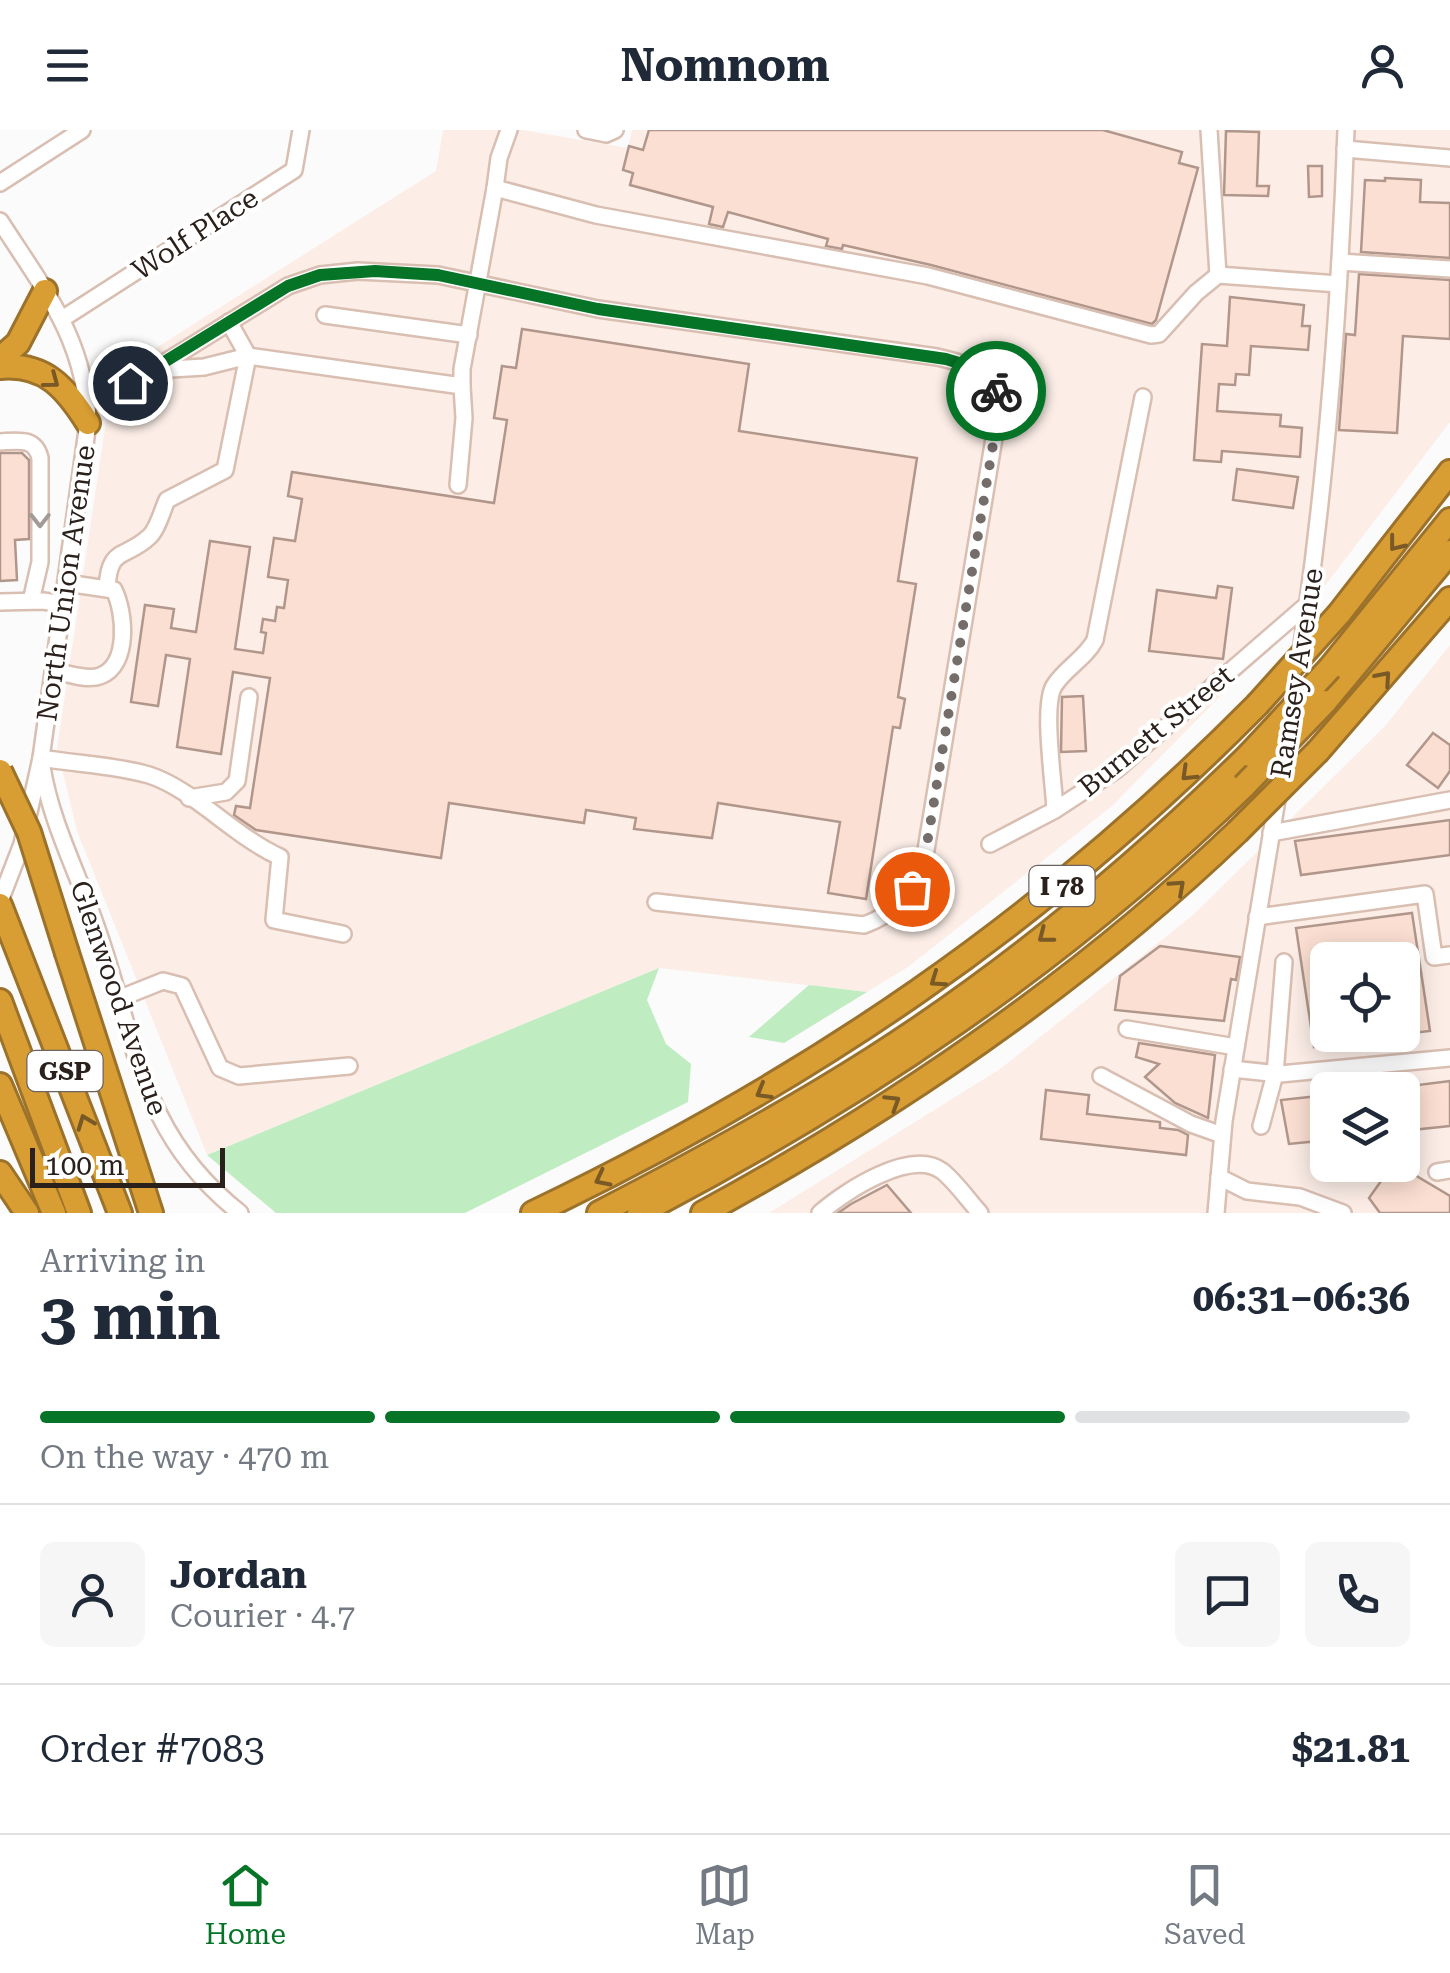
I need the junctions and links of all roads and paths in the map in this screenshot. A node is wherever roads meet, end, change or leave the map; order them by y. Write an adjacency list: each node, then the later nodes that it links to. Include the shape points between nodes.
1 (82, 130): 10 (street)
2 (301, 130): 20 (street, Wolf Place, via 294,170)
3 (510, 130): 11 (street)
4 (586, 130): 5 (street)
5 (614, 130)
6 (1209, 130): 15 (street)
7 (1346, 130): 8 (street, Ramsey Avenue)
8 (1346, 150): 9 (street); 13 (street, Ramsey Avenue)
9 (1450, 158)
10 (0, 183)
11 (494, 188): 15 (street, via 596,216 928,276 1151,335); 16 (street)
12 (0, 221): 18 (street, North Union Avenue)
13 (1340, 262): 14 (street); 17 (street, Ramsey Avenue)
14 (1450, 270)
15 (1218, 275): 17 (street)
16 (479, 283): 21 (street, via 396,271 320,275); 22 (street); 53 (street, via 609,311 946,359 972,368 996,390 999,408 956,684 923,868 912,889 898,907 864,924)
17 (1338, 284): 40 (street, Ramsey Avenue)
18 (45, 291): 20 (street, North Union Avenue); 24 (highway)
19 (325, 315): 22 (street)
20 (62, 319): 27 (street, North Union Avenue)
21 (228, 322): 23 (street); 25 (street)
22 (469, 335): 26 (street)
23 (248, 356): 25 (street); 26 (street); 36 (street, via 225,470 167,500 152,535 108,566)
24 (0, 363): 29 (highway, one-way to 29, via 50,376)
25 (151, 370): 27 (street, via 118,390)
26 (462, 386): 32 (street)
27 (86, 394): 29 (street, North Union Avenue)
28 (1144, 397): 48 (street, via 1095,640 1048,701)
29 (88, 423): 35 (street, North Union Avenue)
30 (0, 442): 38 (street, one-way to 38, via 30,442 40,458 40,562)
31 (1450, 472): 80 (highway, I 78, one-way to 80, bridge, via 1339,614 1257,705 1064,885 846,1042)
32 (458, 485)
33 (1450, 520): 81 (highway, I 78, one-way to 81, bridge, via 1330,668 1248,755 1068,917 873,1059)
34 (1450, 552): 82 (highway, I 78, bridge, via 1325,702 1244,786 1069,942 900,1064)
35 (66, 584): 36 (street); 41 (street, North Union Avenue)
36 (108, 588): 42 (street, via 122,619 112,667 93,678)
37 (1450, 598): 71 (highway, I 78, one-way to 37, bridge, via 935,1074 1103,951 1318,750)
38 (31, 601): 39 (street); 41 (street)
39 (0, 602)
40 (1310, 602): 48 (street, Burnett Street, via 1116,770); 49 (street, Ramsey Avenue)
41 (64, 604): 42 (street, North Union Avenue)
42 (53, 671): 44 (street, North Union Avenue)
43 (248, 697): 46 (street, via 236,782 226,792)
44 (41, 758): 46 (street, via 150,776); 50 (street, North Union Avenue); 52 (street, Glenwood Avenue)
45 (0, 770): 78 (highway, bridge, via 29,832)
46 (189, 798): 56 (street, via 280,858 274,920)
47 (1450, 800): 49 (street)
48 (1056, 810): 51 (street, Burnett Street)
49 (1271, 833): 55 (street, Ramsey Avenue)
50 (22, 844): 52 (street, via 46,842); 54 (street, North Union Avenue)
51 (990, 844)
52 (70, 859): 59 (street, Glenwood Avenue)
53 (656, 902)
54 (0, 903): 77 (highway, GSP, one-way to 54)
55 (1257, 917): 57 (street, via 1425,894 1434,957); 62 (street, Ramsey Avenue)
56 (343, 934)
57 (1450, 955)
58 (1284, 962): 66 (street)
59 (118, 999): 64 (street, via 164,981 182,986 220,1068 239,1076); 79 (street, Glenwood Avenue, via 142,1081 162,1122 196,1171)
60 (0, 1001): 76 (highway, GSP)
61 (1127, 1029): 62 (street)
62 (1236, 1047): 65 (street, Ramsey Avenue)
63 (1450, 1058): 66 (street)
64 (349, 1066)
65 (1232, 1069): 66 (street); 70 (street, Ramsey Avenue)
66 (1275, 1074): 69 (street)
67 (1100, 1076): 70 (street)
68 (0, 1085): 75 (highway)
69 (1261, 1126)
70 (1222, 1135): 73 (street, Ramsey Avenue)
71 (790, 1164): 83 (highway, I 78); 84 (highway)
72 (0, 1173): 74 (highway)
73 (1219, 1177): 87 (street, Ramsey Avenue); 88 (street)
74 (27, 1213)
75 (54, 1213)
76 (79, 1213)
77 (120, 1213)
78 (151, 1213)
79 (240, 1213)
80 (533, 1213)
81 (599, 1213)
82 (639, 1213)
83 (702, 1213)
84 (735, 1213)
85 (820, 1213): 86 (street, via 906,1164 944,1172)
86 (980, 1213)
87 (1216, 1213)
88 (1343, 1213)

